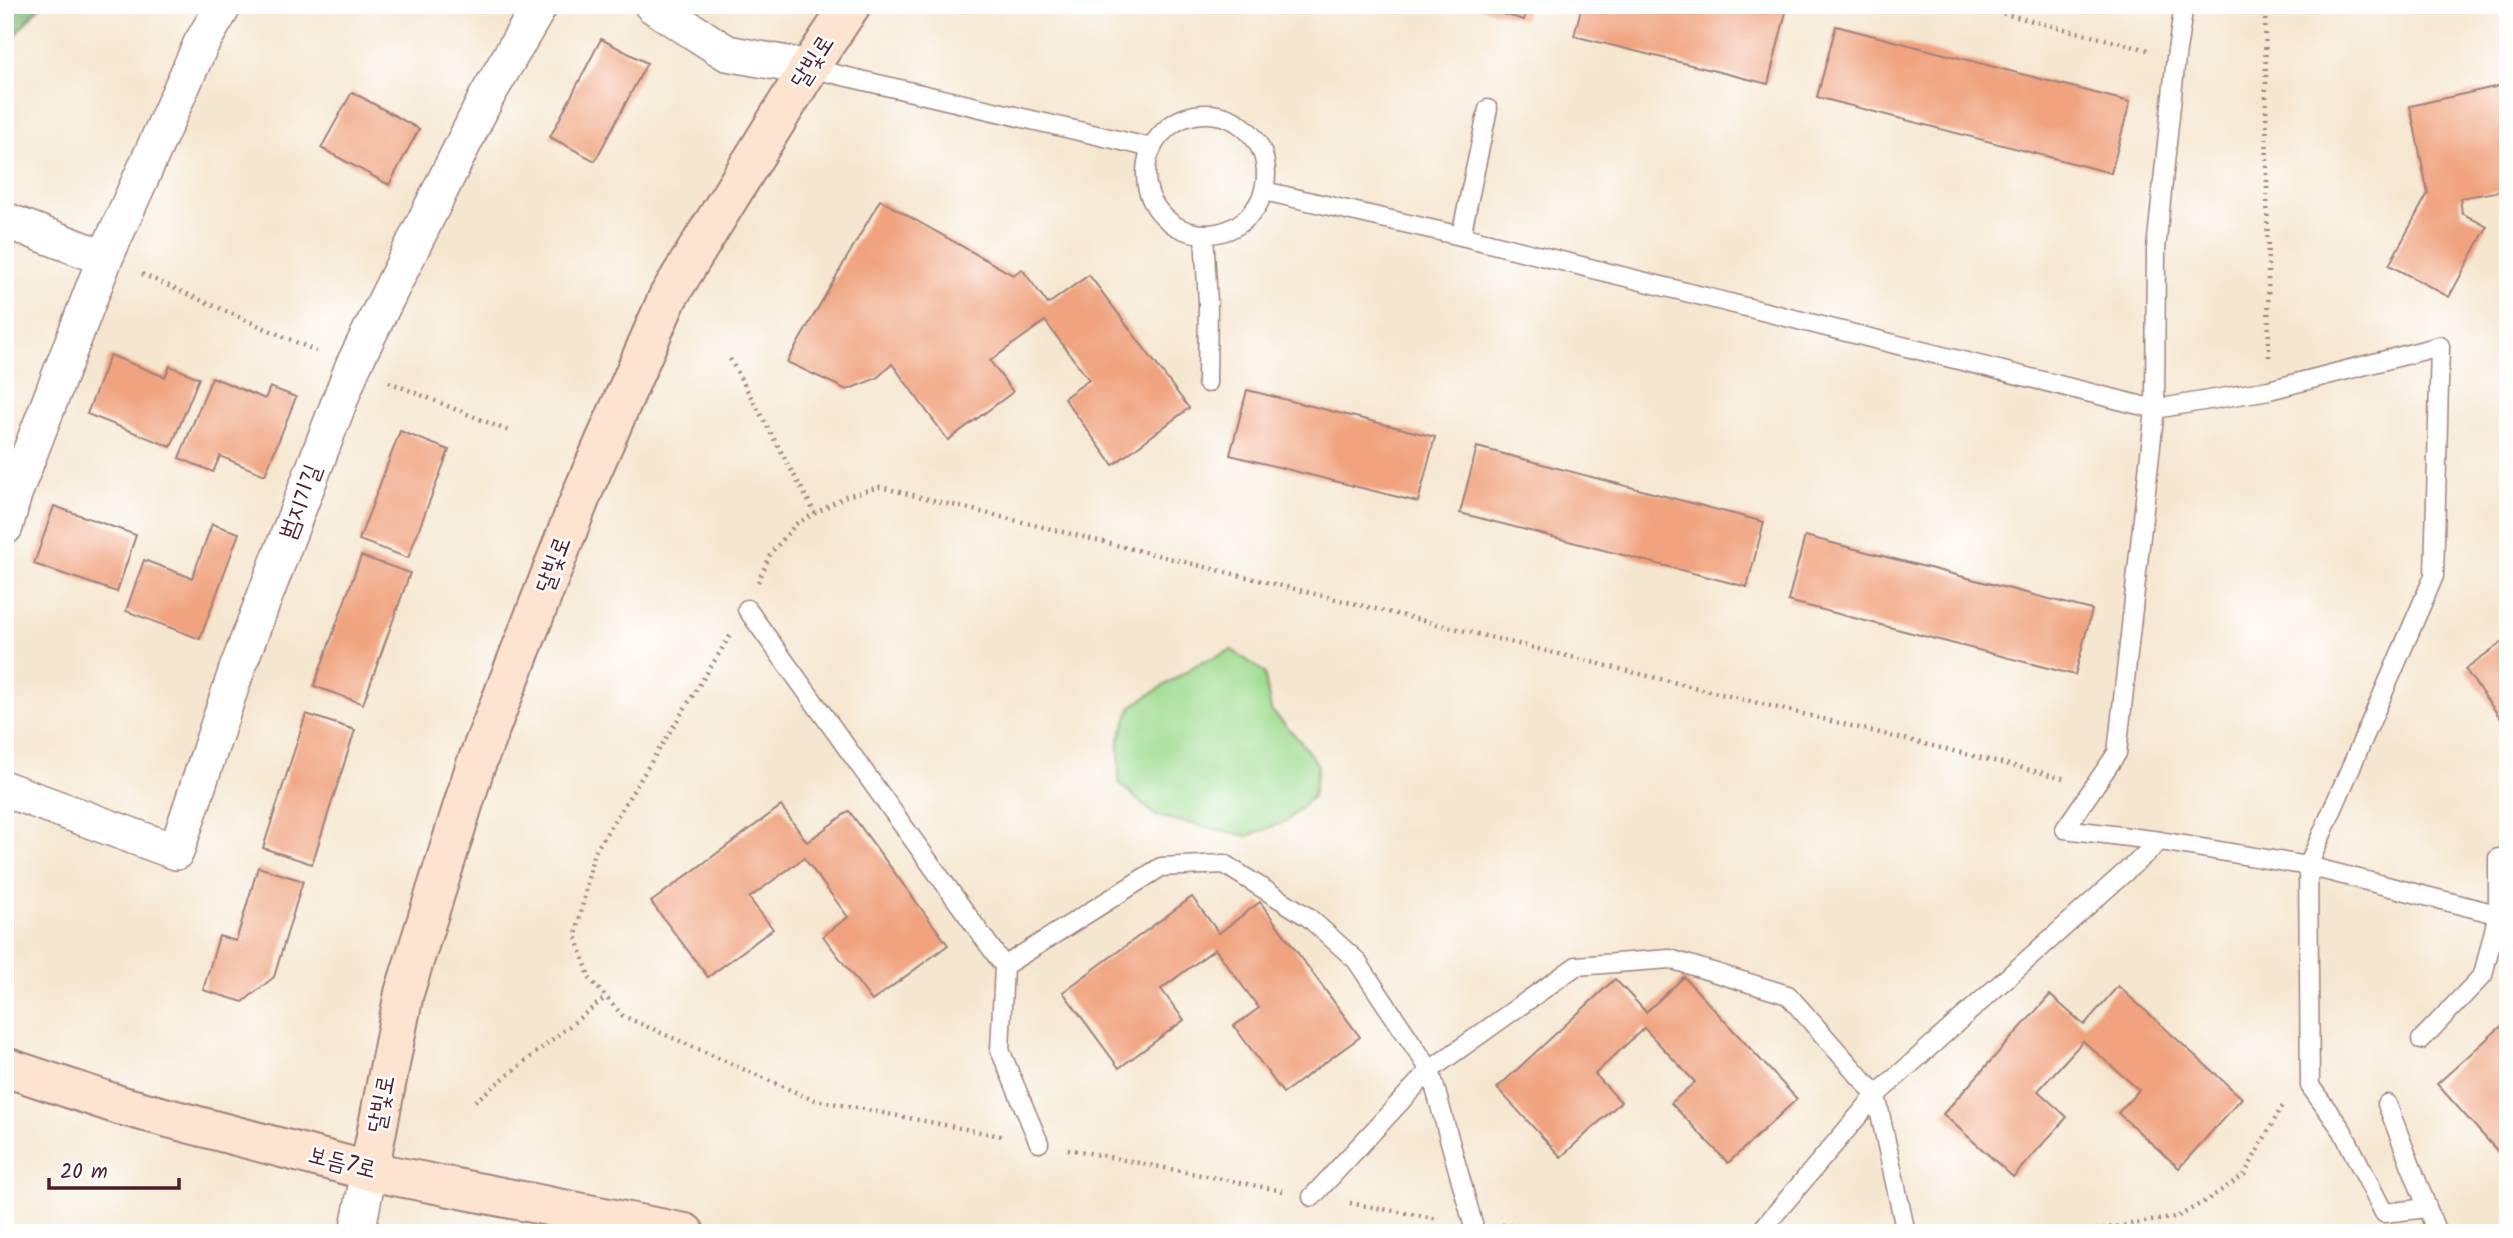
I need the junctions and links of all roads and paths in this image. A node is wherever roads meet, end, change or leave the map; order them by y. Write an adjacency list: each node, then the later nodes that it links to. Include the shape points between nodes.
1 (224, 5): 16 (street, via 201,44)
2 (540, 5): 27 (street, 범지기길, via 486,96 353,366 237,669 176,852)
3 (652, 5): 9 (street, via 727,53)
4 (851, 5): 9 (street, 달빛로)
5 (1969, 5): 8 (path)
6 (2184, 5): 8 (lane)
7 (2265, 5): 21 (path)
8 (2176, 57): 22 (lane, via 2156,249)
9 (809, 68): 11 (lane); 42 (street, 달빛로, via 668,298 584,489 466,793 404,993)
10 (1488, 109): 15 (lane)
11 (1152, 148): 12 (lane, via 1179,120 1199,114 1237,122 1262,153); 14 (lane, via 1146,168 1155,206 1168,221)
12 (1264, 191): 14 (lane, via 1241,223 1224,232); 15 (lane)
13 (5, 220): 16 (street)
14 (1204, 234): 20 (lane)
15 (1461, 236): 22 (lane)
16 (104, 258): 17 (path); 25 (street)
17 (320, 353)
18 (730, 359): 24 (path)
19 (382, 379): 23 (path)
20 (1207, 383)
21 (2269, 390): 22 (lane); 30 (lane, via 2440,346 2434,576)
22 (2155, 409): 28 (lane, via 2117,753 2065,829)
23 (511, 432)
24 (815, 513)
25 (5, 527)
26 (747, 609): 32 (lane)
27 (5, 789)
28 (2160, 841): 30 (lane); 38 (lane)
29 (2498, 858): 31 (lane)
30 (2308, 866): 31 (lane); 37 (lane)
31 (2503, 916): 34 (lane, via 2483,975)
32 (1004, 966): 36 (lane, via 1161,867 1224,864 1308,917 1356,960); 41 (lane, via 1000,1050)
33 (606, 997): 39 (path)
34 (2421, 1040)
35 (5, 1067): 42 (street, 보듬7로, via 119,1105)
36 (1430, 1070): 38 (lane, via 1576,967 1670,958 1788,995); 43 (lane); 45 (lane)
37 (2310, 1086): 44 (lane, via 2342,1130 2384,1213); 51 (path, via 2281,1108 2244,1175 2207,1200 2177,1217)
38 (1876, 1095): 49 (lane); 50 (lane)
39 (475, 1101)
40 (2387, 1104): 44 (lane)
41 (1039, 1143)
42 (369, 1171): 47 (street); 48 (street, 보듬7로)
43 (1312, 1196)
44 (2427, 1208): 52 (lane)
45 (1473, 1224)
46 (2508, 1227): 53 (path, via 2489,1226)
47 (357, 1233)
48 (685, 1233)
49 (1759, 1233)
50 (1906, 1233)
51 (2075, 1233)
52 (2437, 1233)
53 (2492, 1233)

